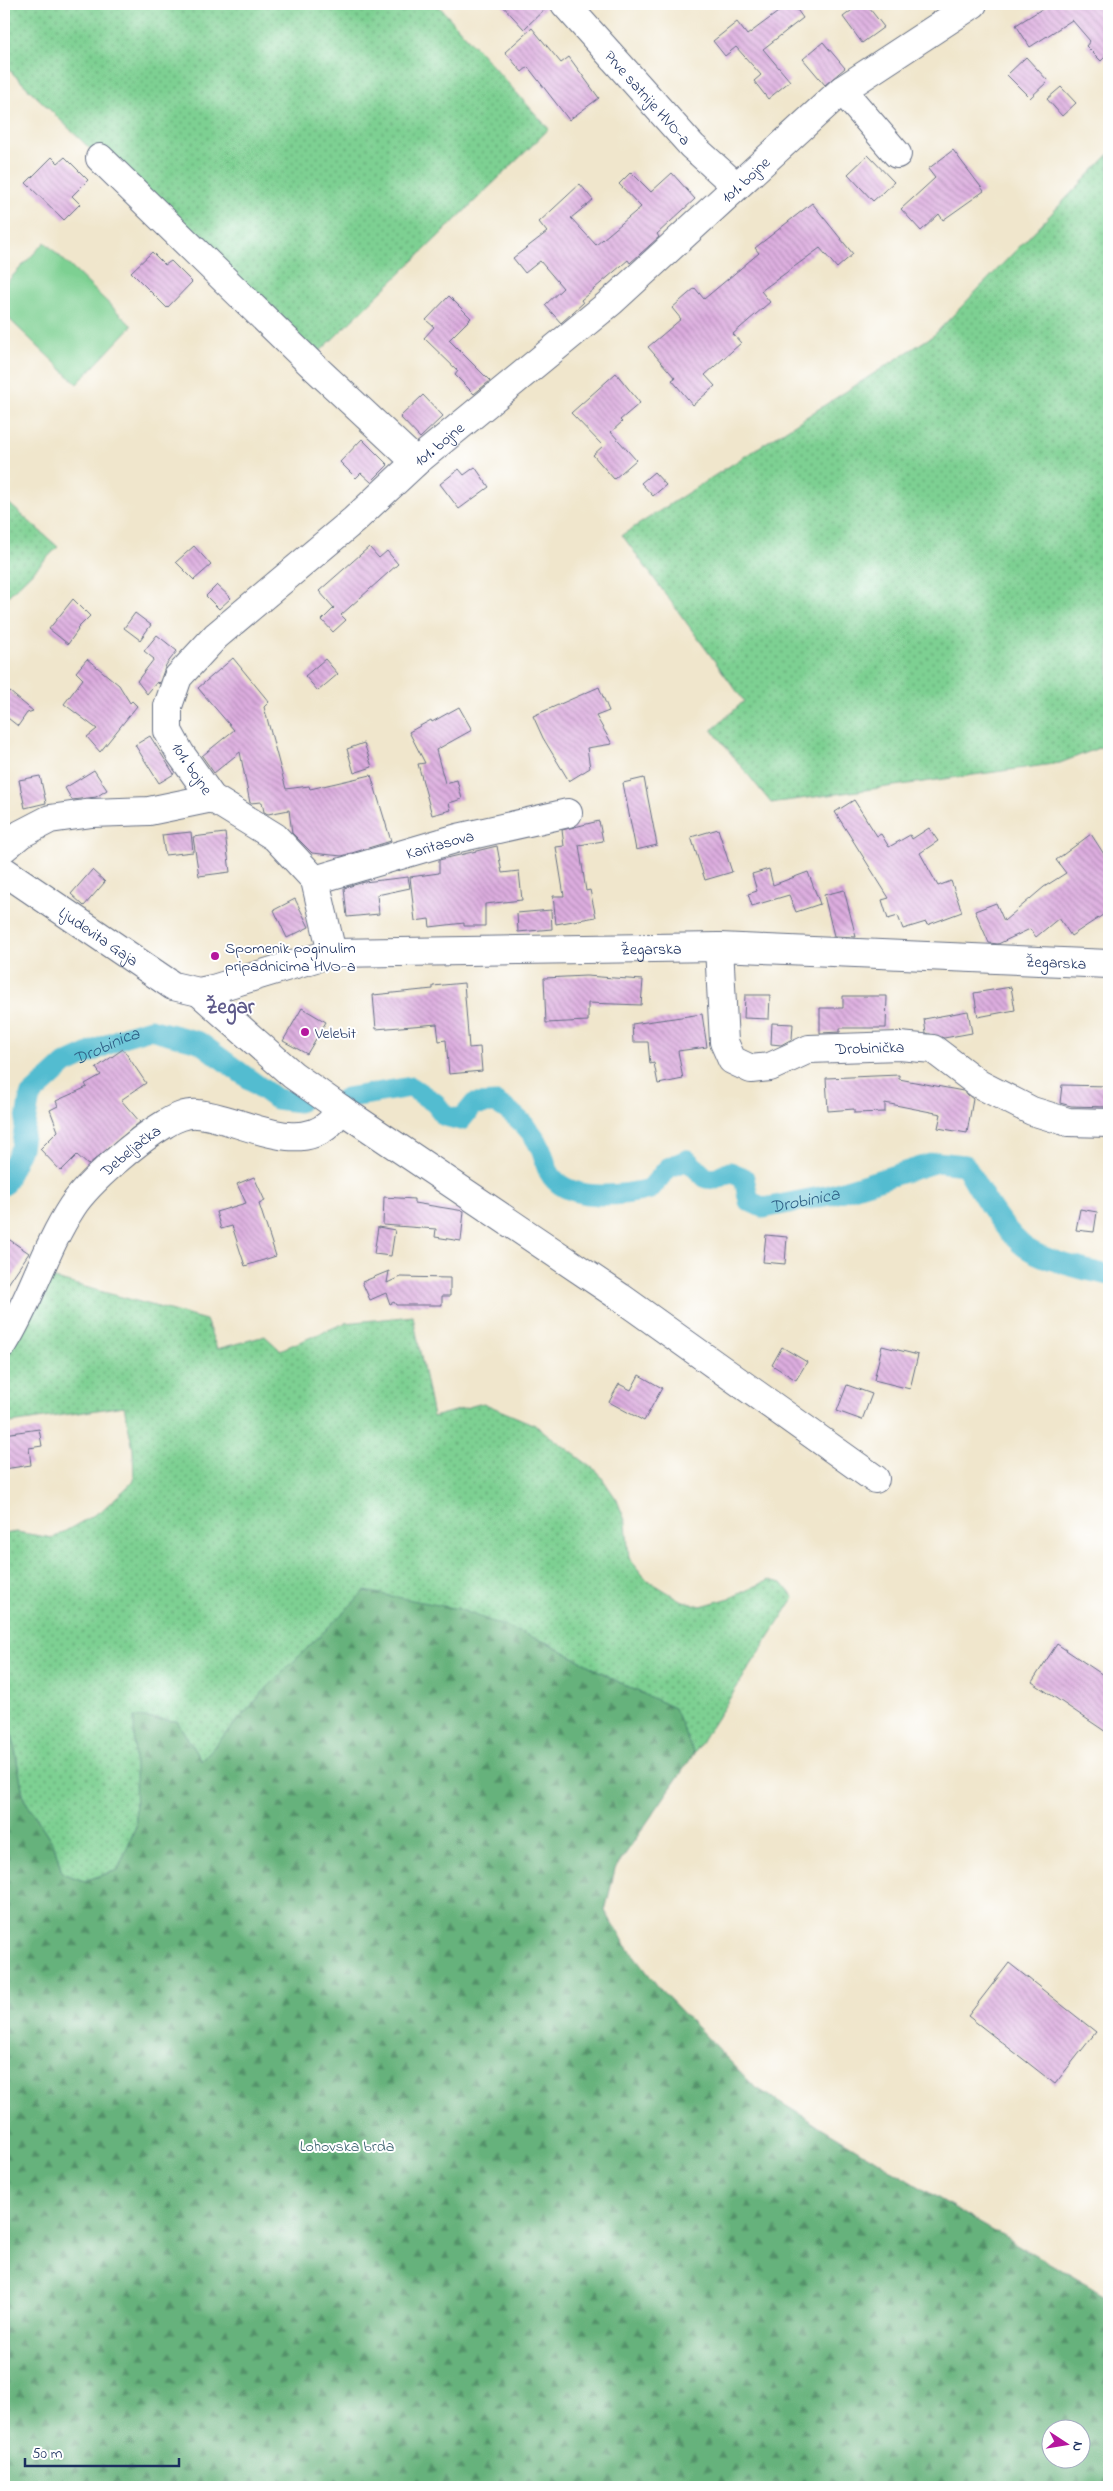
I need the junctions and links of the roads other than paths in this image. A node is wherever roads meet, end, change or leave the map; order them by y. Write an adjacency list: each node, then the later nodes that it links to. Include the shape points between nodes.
1 (566, 4): 6 (street, Prve satnije HVO-a, via 692,146)
2 (973, 4): 3 (street, 101. bojne)
3 (842, 90): 4 (street); 6 (street, 101. bojne)
4 (897, 154)
5 (100, 158): 7 (street, via 308,362)
6 (735, 185): 7 (street, 101. bojne, via 611,302)
7 (416, 462): 8 (street, 101. bojne, via 354,520 216,636 178,677 168,706 168,730)
8 (212, 798): 10 (street, via 149,811 92,813 50,819 21,834); 12 (street, 101. bojne, via 275,837)
9 (568, 813): 12 (street, Karitasova, via 458,838)
10 (4, 848)
11 (4, 871): 16 (street, Ljudevita Gaja, via 173,986)
12 (314, 880): 14 (street, 101. bojne)
13 (719, 947): 14 (street, Žegarska); 15 (street, Žegarska); 18 (street, Drobinička, via 724,1042 732,1060 751,1069 770,1067 809,1049 900,1046 933,1049 979,1084 1032,1111 1068,1122)
14 (332, 953): 16 (street, Žegarska)
15 (1109, 964)
16 (199, 992): 17 (street, via 293,1075)
17 (340, 1109): 19 (street, Debeljačka, via 328,1125 309,1134 295,1136 197,1114 165,1123 92,1183 73,1205 37,1274 21,1316); 20 (street, via 620,1297)
18 (1109, 1123)
19 (4, 1343)
20 (875, 1479)

